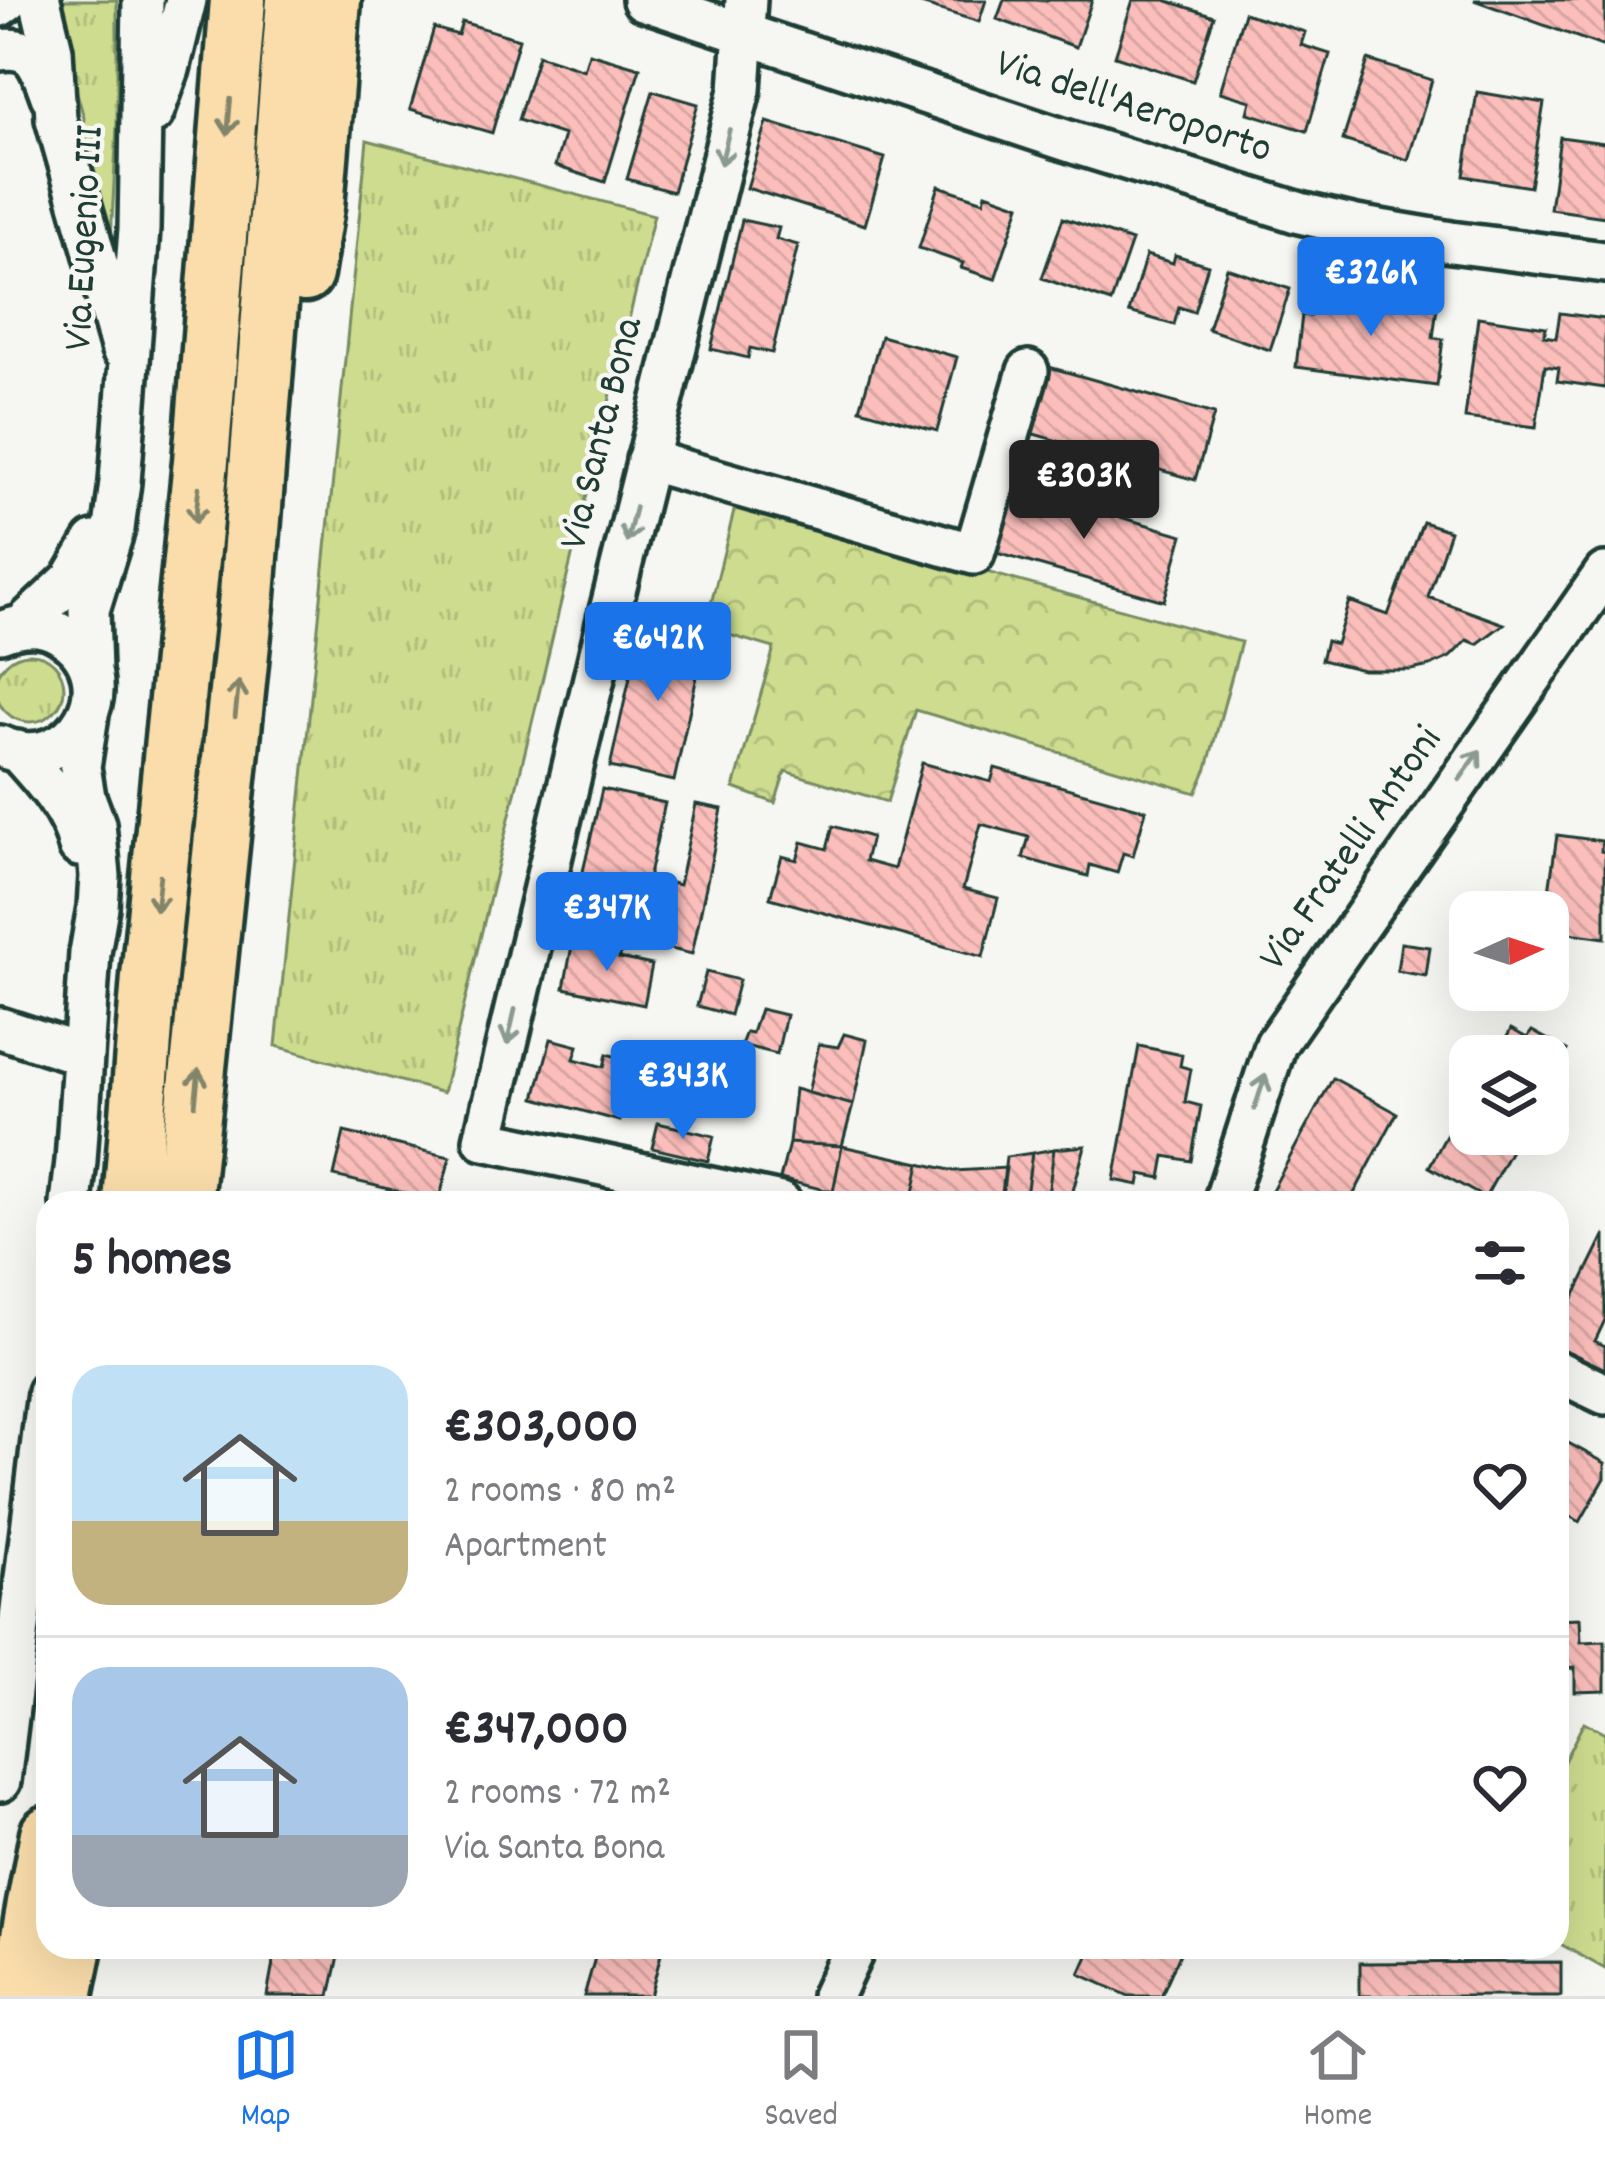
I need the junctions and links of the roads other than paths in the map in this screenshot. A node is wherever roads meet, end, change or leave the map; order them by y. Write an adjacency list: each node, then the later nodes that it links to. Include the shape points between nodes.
1 (8, 0): 9 (street)
2 (40, 0): 12 (street)
3 (143, 0): 13 (street, Via Eugenio III)
4 (186, 0): 13 (street)
5 (238, 0): 29 (highway, one-way to 29)
6 (294, 0): 20 (highway)
7 (333, 0): 20 (highway, via 316,207)
8 (643, 0): 10 (street, Via dell'Aeroporto)
9 (0, 7)
10 (744, 16): 14 (street, Via dell'Aeroporto, via 1077,144 1300,213); 17 (street, Via Santa Bona, one-way to 17, via 740,90)
11 (0, 50): 12 (street, via 32,57)
12 (55, 107): 15 (street)
13 (142, 140): 15 (street, Via Eugenio III)
14 (1605, 262)
15 (128, 370): 18 (street, Via Eugenio III)
16 (1028, 370): 17 (street, via 974,554)
17 (646, 460): 31 (street, Via Santa Bona, one-way to 31, via 484,1140)
18 (120, 482): 21 (street, Via Eugenio III, via 72,579); 22 (street, Via Eugenio III, via 89,610)
19 (1605, 573): 32 (street, Via Fratelli Antoni, one-way to 19, via 1276,1044)
20 (247, 595): 30 (highway, one-way to 20)
21 (12, 628): 22 (street, via 46,627 66,637)
22 (91, 672): 23 (street, Via Eugenio III)
23 (88, 715): 24 (street, via 51,750); 25 (street, via 80,767 100,876)
24 (9, 749): 25 (street, via 74,826)
25 (90, 953): 27 (street)
26 (0, 1028): 27 (street)
27 (83, 1055): 28 (street)
28 (72, 1191)
29 (131, 1191)
30 (185, 1191)
31 (724, 1191)
32 (1228, 1191)
33 (1569, 1377): 34 (street)
34 (1605, 1394)
35 (36, 1489): 36 (street)
36 (0, 1781)
37 (36, 1899): 41 (highway)
38 (73, 1959): 42 (highway)
39 (850, 1959): 40 (street)
40 (837, 1994)
41 (18, 1996)
42 (65, 1996)

